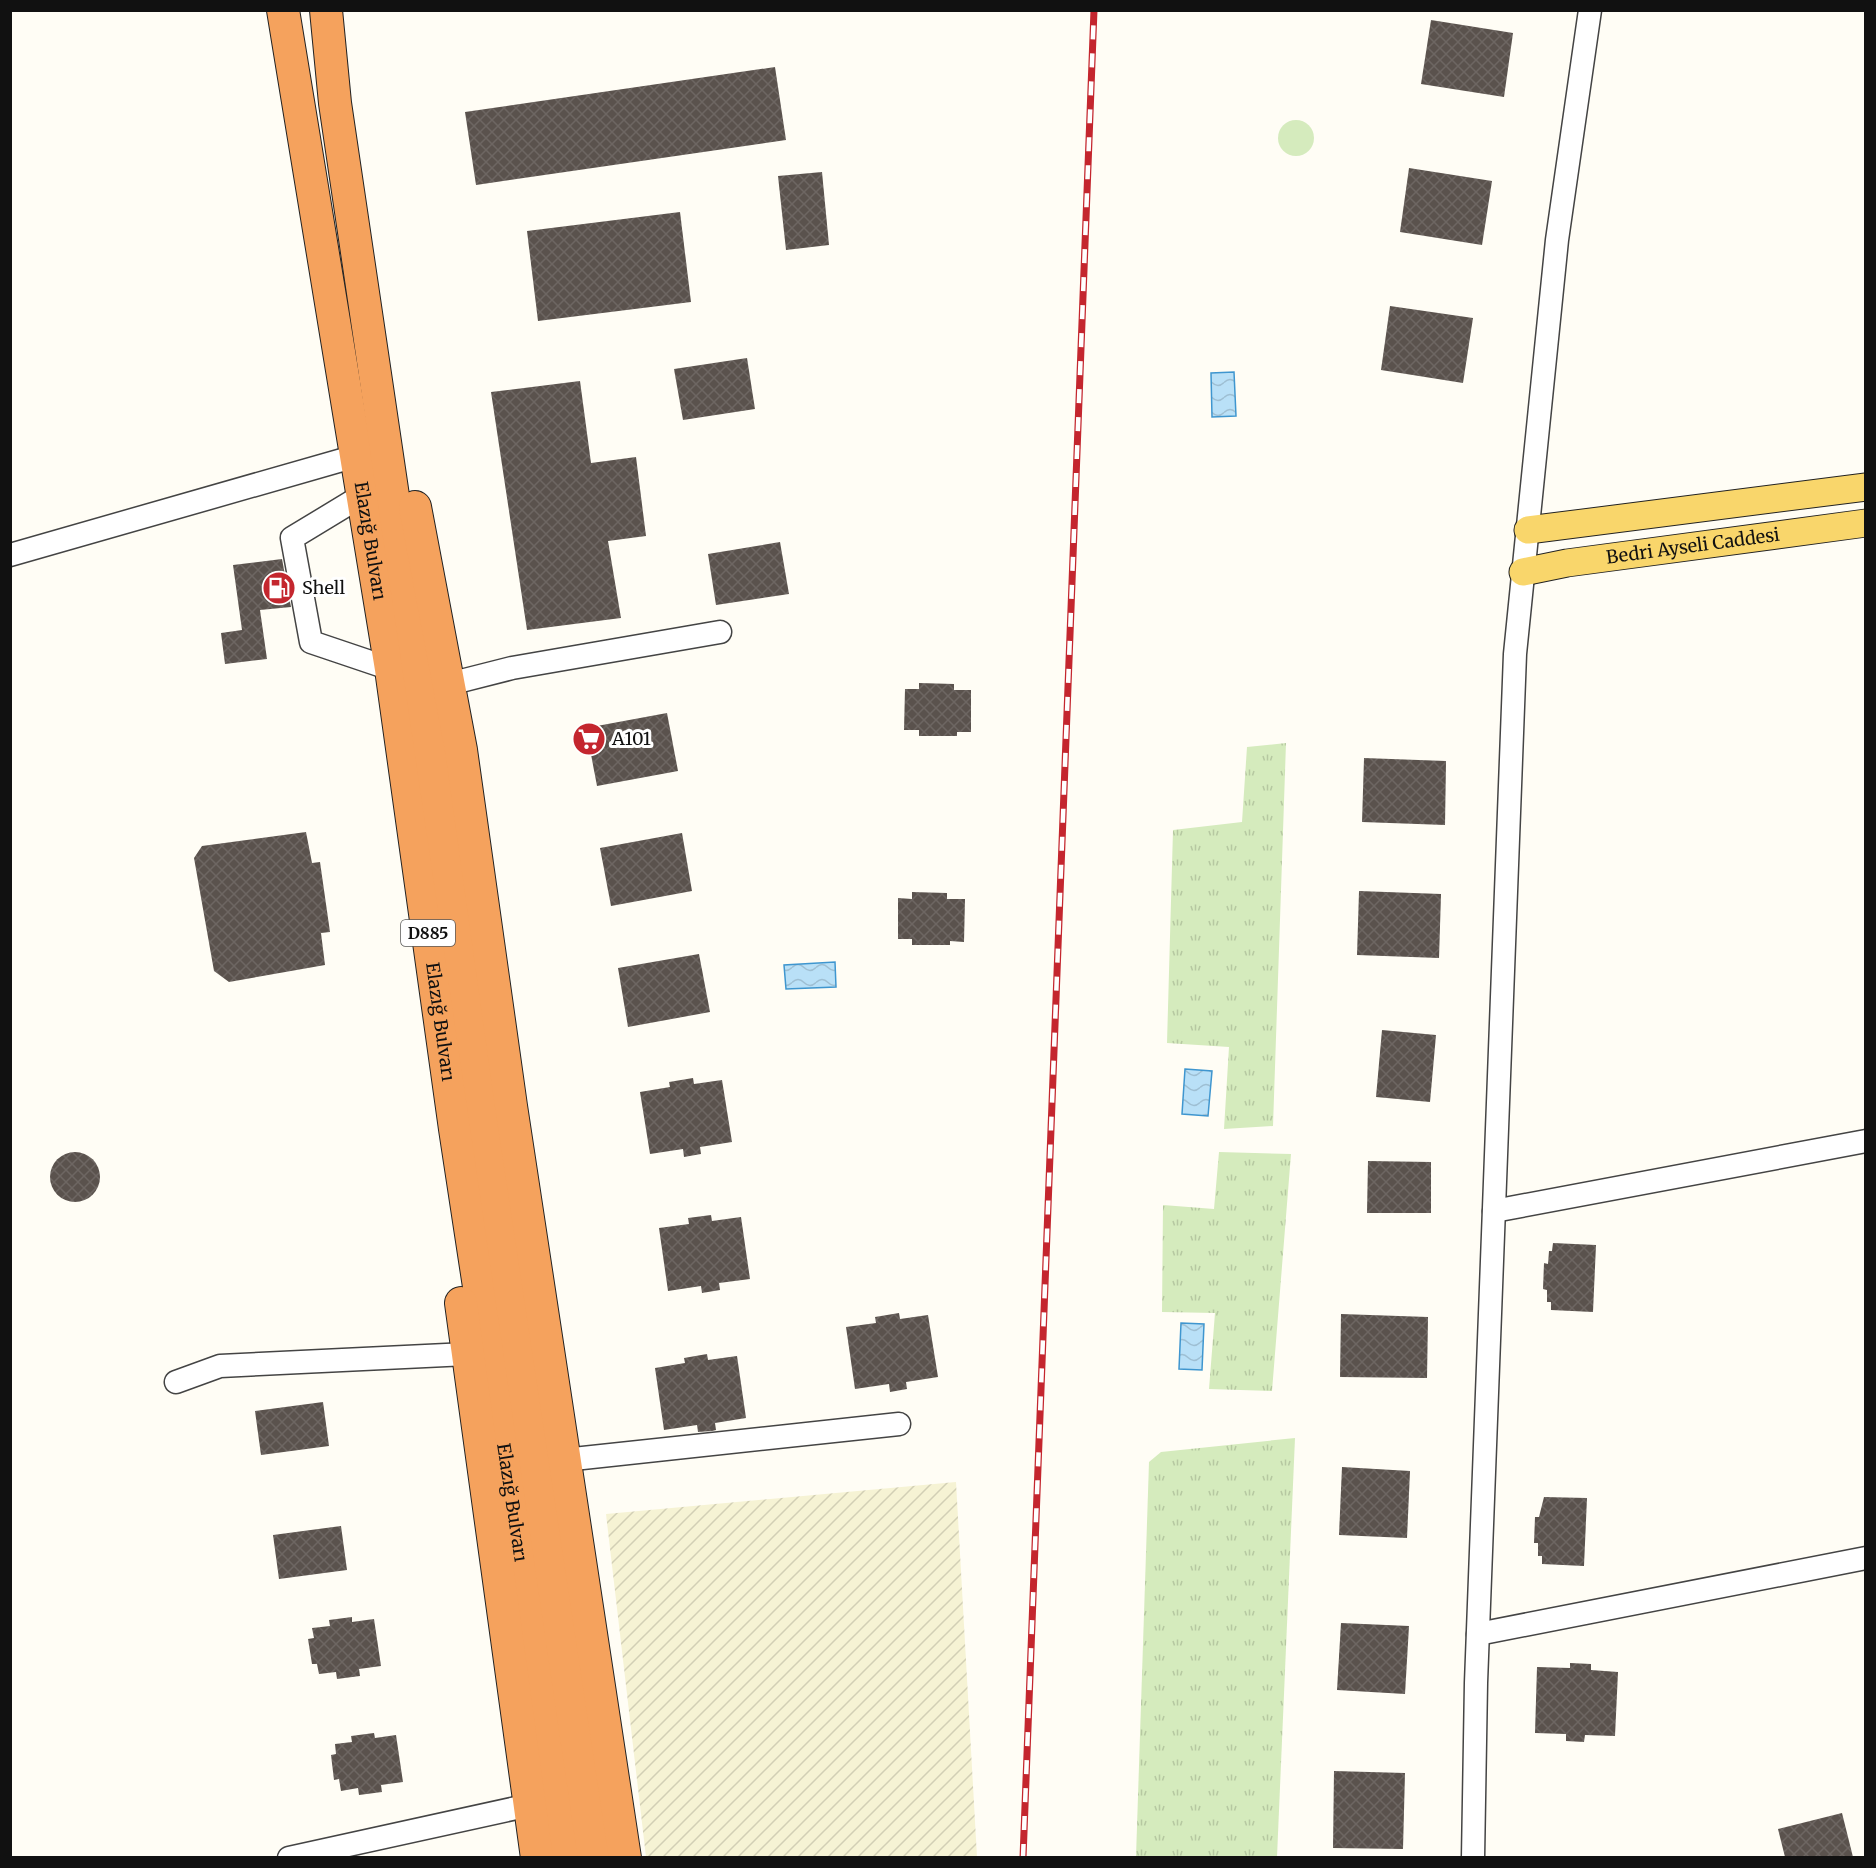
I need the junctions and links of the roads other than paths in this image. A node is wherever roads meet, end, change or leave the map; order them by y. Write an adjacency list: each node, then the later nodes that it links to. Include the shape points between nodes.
1 (284, 10): 5 (highway, Elazığ Bulvarı / D885)
2 (326, 10): 4 (highway, Elazığ Bulvarı / D885, via 335,103)
3 (1590, 10): 9 (street, via 1557,240)
4 (369, 328): 14 (highway, via 418,518); 28 (highway, Elazığ Bulvarı / D885)
5 (356, 456): 7 (highway, Elazığ Bulvarı / D885); 10 (street)
6 (1866, 487): 9 (main road, Bedri Ayseli Caddesi)
7 (363, 495): 13 (highway, Elazığ Bulvarı / D885); 13 (street, via 292,538 311,642)
8 (1866, 523): 11 (main road, Bedri Ayseli Caddesi)
9 (1528, 530): 11 (street)
10 (10, 555)
11 (1523, 572): 17 (street, via 1515,654)
12 (720, 632): 14 (street, via 512,668)
13 (391, 669): 15 (highway, Elazığ Bulvarı / D885)
14 (449, 684): 21 (highway)
15 (455, 1129): 18 (highway); 27 (highway, Elazığ Bulvarı / D885)
16 (1866, 1142): 17 (street)
17 (1494, 1211): 23 (street)
18 (467, 1354): 19 (street, via 220,1366); 24 (highway)
19 (176, 1382)
20 (898, 1424): 21 (street)
21 (564, 1460): 29 (highway)
22 (1866, 1558): 23 (street)
23 (1478, 1634): 30 (street)
24 (530, 1805): 25 (street); 26 (highway)
25 (290, 1857)
26 (537, 1857)
27 (566, 1857)
28 (594, 1857)
29 (625, 1857)
30 (1473, 1857)

